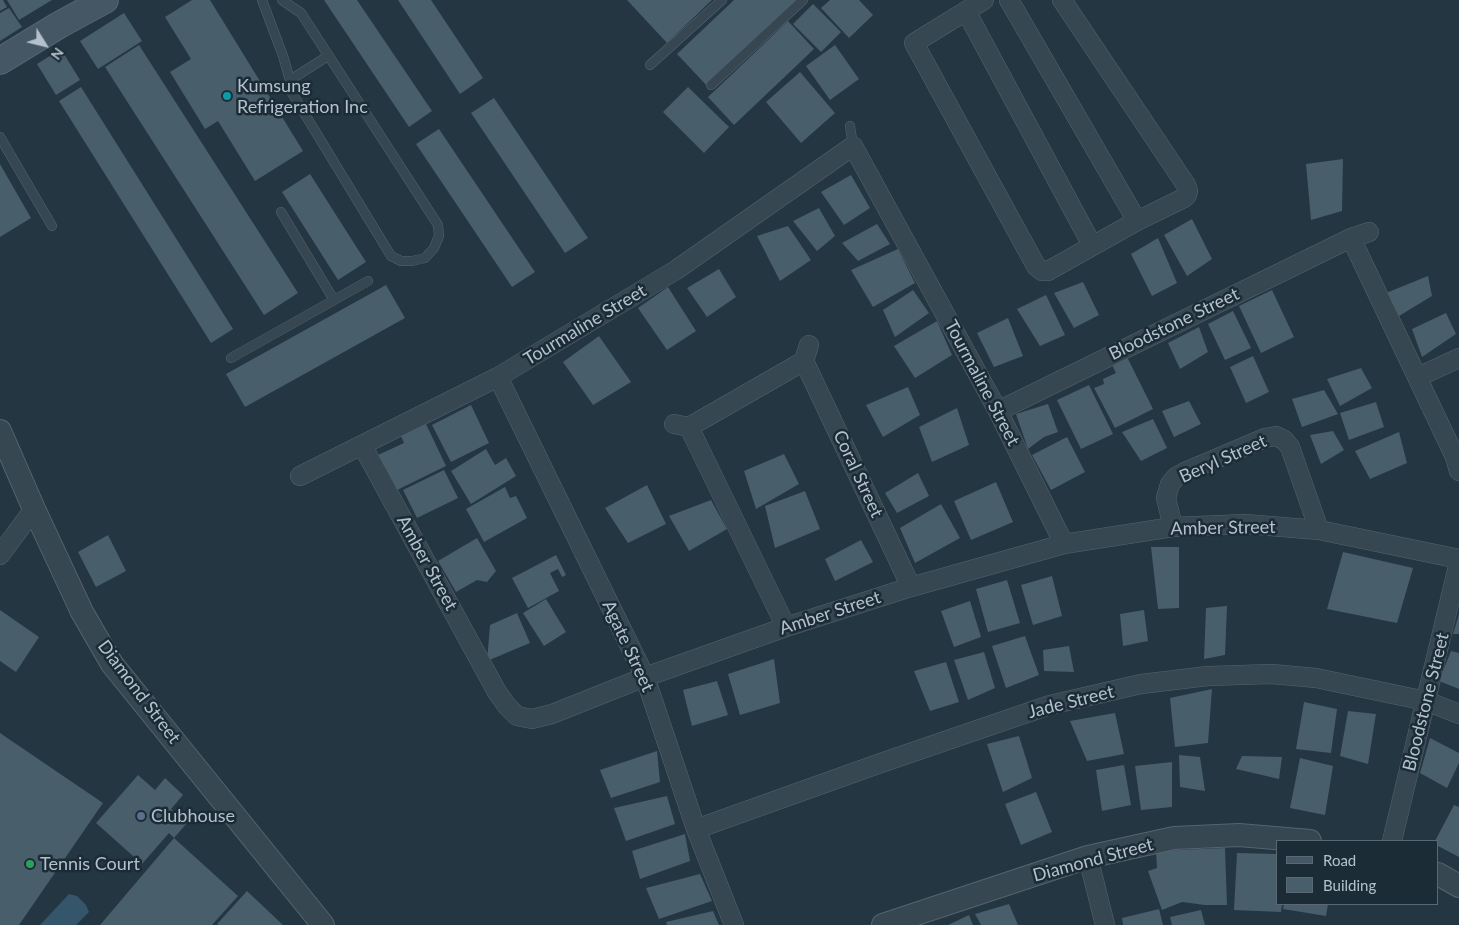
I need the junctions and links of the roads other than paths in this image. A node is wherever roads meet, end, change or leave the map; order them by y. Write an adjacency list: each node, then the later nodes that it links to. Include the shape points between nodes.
1 (262, 0): 13 (lane)
2 (282, 0): 10 (lane, via 301,13)
3 (722, 0): 12 (lane)
4 (803, 0): 14 (lane)
5 (984, 0): 9 (street)
6 (1009, 0): 19 (street)
7 (1062, 0): 19 (street, via 1186,185 1188,191 1184,198)
8 (96, 2): 11 (main road)
9 (966, 11): 23 (street); 23 (street, via 914,43 918,51 1036,266 1042,272 1048,271)
10 (328, 56): 13 (lane); 13 (lane, via 438,225 434,248 424,258 412,262 391,256 292,93)
11 (0, 61)
12 (650, 65)
13 (290, 80)
14 (711, 85)
15 (850, 126): 17 (lane, Tourmaline Street)
16 (0, 137): 20 (lane)
17 (853, 146): 28 (street, Tourmaline Street, via 676,270); 30 (street, Tourmaline Street)
18 (281, 212): 25 (lane)
19 (1137, 221): 23 (street)
20 (52, 226)
21 (1369, 232): 22 (street, Bloodstone Street)
22 (1351, 238): 29 (street); 30 (street, Bloodstone Street)
23 (1092, 246)
24 (368, 282): 25 (lane)
25 (334, 300): 26 (lane)
26 (231, 358)
27 (1459, 358): 29 (street)
28 (498, 377): 32 (street, Tourmaline Street); 43 (street, Agate Street)
29 (1418, 377): 33 (street)
30 (998, 411): 38 (street, Tourmaline Street)
31 (0, 431): 35 (street, Diamond Street)
32 (362, 445): 34 (street, Tourmaline Street); 43 (street, Amber Street, via 497,692 517,716 532,719 552,714)
33 (1459, 471)
34 (300, 476)
35 (34, 509): 39 (street); 52 (street, Diamond Street, via 82,612 112,664)
36 (1173, 527): 37 (street, Amber Street, via 1245,524); 37 (street, Beryl Street, via 1166,498 1176,477 1276,436 1290,447); 38 (street, Amber Street)
37 (1319, 530): 40 (street, Amber Street)
38 (1064, 544): 41 (street, Amber Street)
39 (0, 555)
40 (1459, 560): 44 (street, Bloodstone Street)
41 (912, 587): 42 (street, Amber Street); 42 (street, Coral Street, via 806,353 682,425)
42 (786, 627): 43 (street, Amber Street)
43 (645, 677): 46 (street, Agate Street)
44 (1426, 701): 45 (street, Jade Street); 46 (street, Jade Street, via 1316,678 1272,674 1208,676 1141,684 1050,704); 48 (street, Bloodstone Street)
45 (1459, 714)
46 (696, 829): 53 (street, Agate Street)
47 (1298, 840): 49 (street, Diamond Street, via 1239,835 1174,838)
48 (1392, 840)
49 (1088, 857): 54 (street, Diamond Street); 55 (street)
50 (1439, 875): 51 (street)
51 (1459, 886)
52 (324, 925)
53 (734, 925)
54 (883, 925)
55 (1105, 925)

